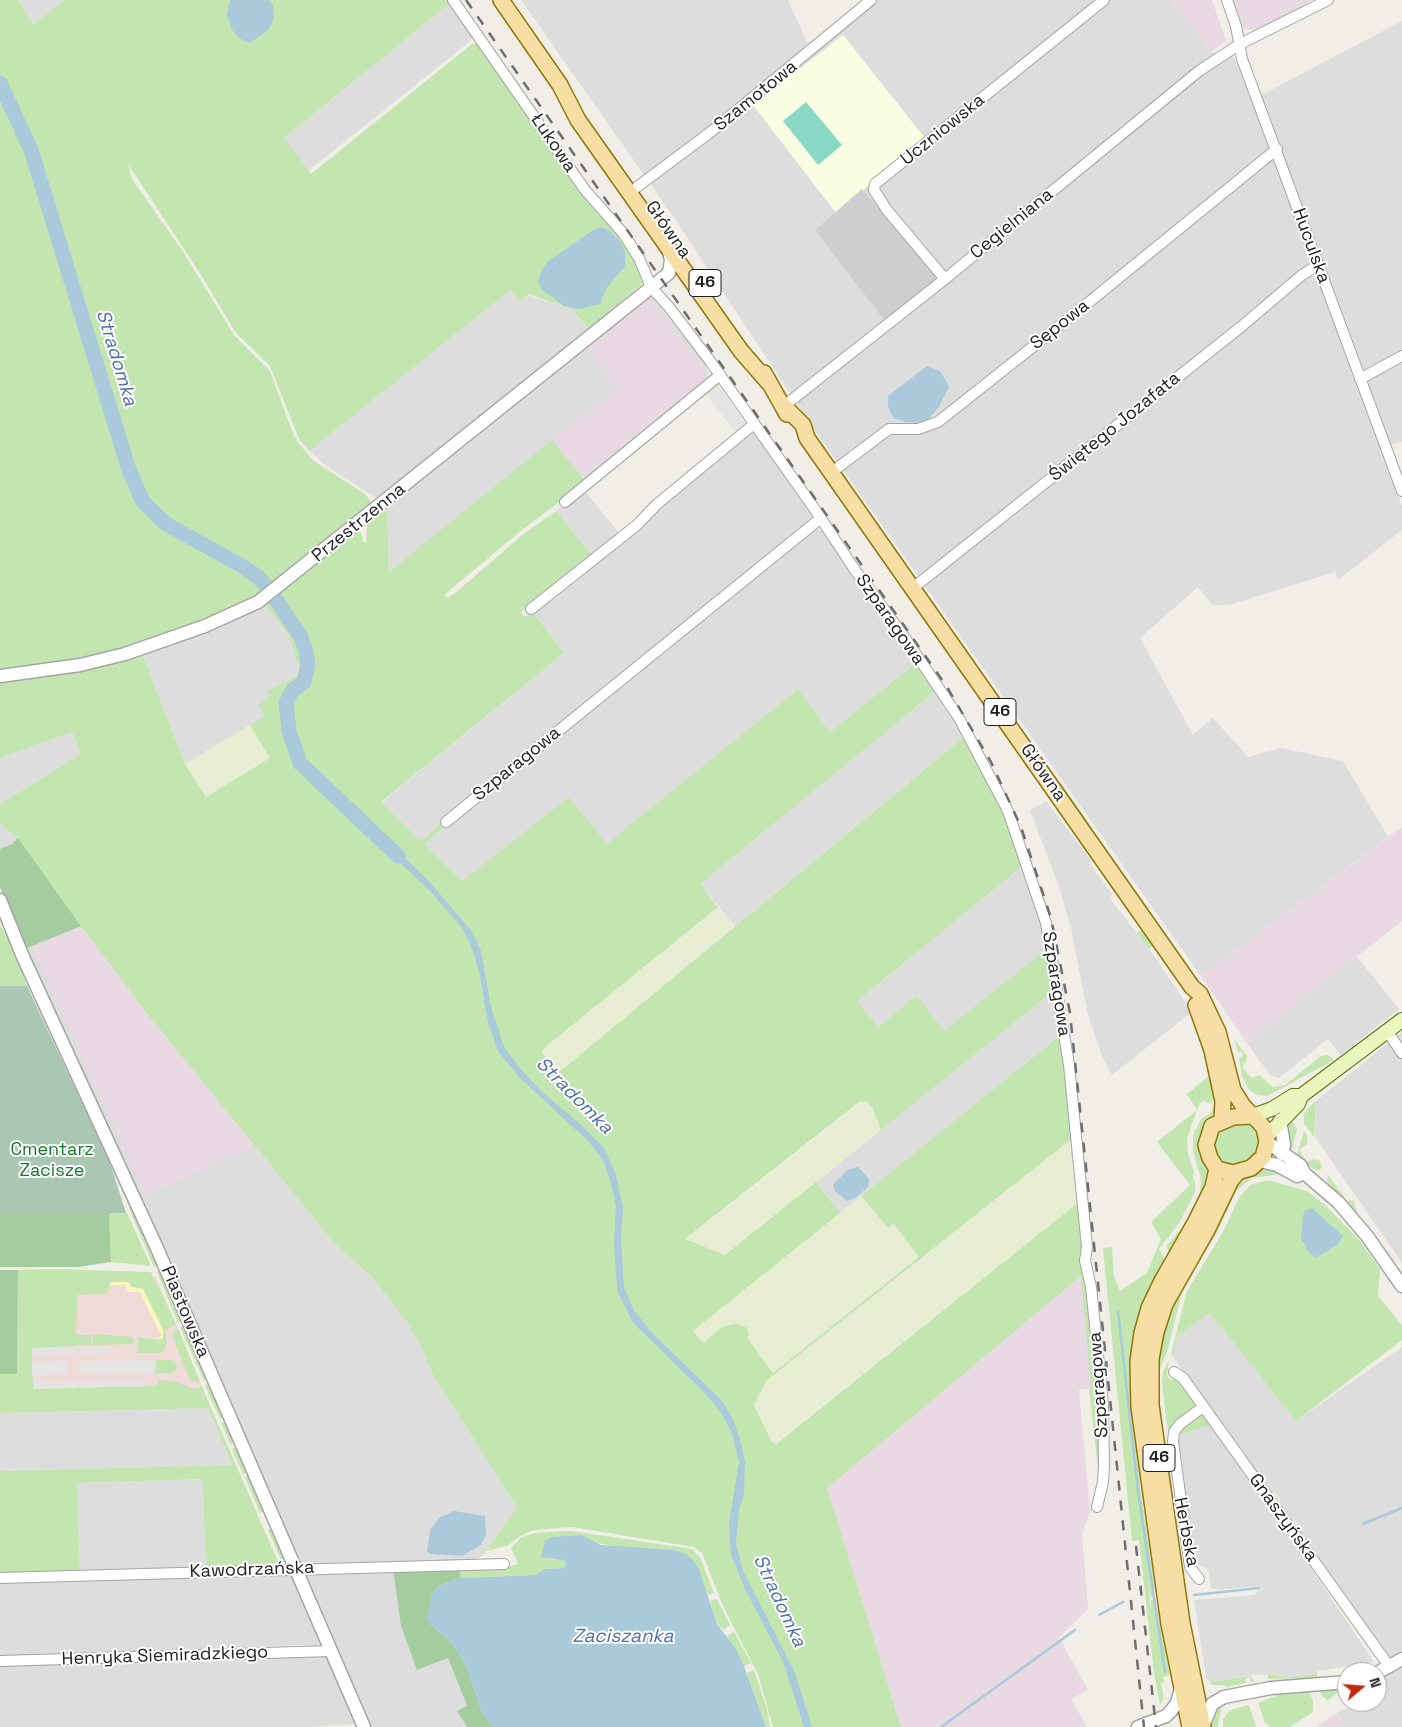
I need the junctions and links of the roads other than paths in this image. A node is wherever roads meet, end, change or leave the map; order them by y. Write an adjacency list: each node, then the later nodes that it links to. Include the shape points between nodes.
1 (452, 0): 16 (street, Łukowa, via 585,190 623,233)
2 (501, 0): 8 (main road, Główna / 46)
3 (871, 0): 10 (street, Szamotowa, via 735,113)
4 (1104, 0): 14 (street, Uczniowska, via 875,184 874,190 887,210)
5 (1227, 0): 7 (street, Huculska)
6 (1328, 0): 7 (street, Cegielniana)
7 (1240, 44): 9 (street, Huculska, via 1242,59); 14 (street, Cegielniana, via 1198,71)
8 (560, 85): 10 (main road, Główna / 46, via 576,100); 11 (main road, Główna / 46, via 578,120)
9 (1277, 149): 12 (street, Huculska); 23 (street, Sępowa, via 938,422 918,429 889,429)
10 (637, 187): 20 (main road, Główna / 46, via 730,319)
11 (667, 244): 13 (street, via 671,260); 15 (main road, Główna / 46)
12 (1318, 265): 19 (street, Huculska); 27 (street, Świętego Jozafata)
13 (669, 273): 15 (street); 16 (street, Przestrzenna)
14 (946, 279): 21 (street, Cegielniana)
15 (695, 284): 20 (main road, Główna / 46, via 741,350)
16 (651, 286): 18 (street, Szparagowa); 29 (street, Przestrzenna, via 258,602 205,626 125,654 80,665)
17 (1402, 356): 19 (street)
18 (720, 375): 22 (street, Szparagowa); 25 (street)
19 (1360, 379): 24 (street, Huculska)
20 (768, 382): 21 (main road, Główna / 46)
21 (784, 406): 23 (main road, Główna / 46, via 803,425 807,438)
22 (754, 424): 26 (street, Szparagowa); 28 (street, via 656,505 637,525)
23 (832, 472): 27 (main road, Główna / 46)
24 (1402, 491)
25 (564, 502)
26 (821, 518): 30 (street, Szparagowa); 49 (street, Szparagowa, via 970,738 1008,811 1046,922 1069,1065 1086,1240 1084,1261 1091,1287 1103,1404 1103,1482)
27 (912, 588): 32 (main road, Główna / 46)
28 (531, 609)
29 (0, 676)
30 (446, 822)
31 (0, 900): 51 (street, Piastowska, via 27,966 156,1246)
32 (1192, 987): 37 (main road, Główna / 46, via 1200,994 1215,1024 1236,1095); 38 (main road, Główna / 46, via 1212,1050 1223,1101)
33 (1402, 1020): 34 (main road)
34 (1387, 1031): 35 (street); 36 (main road)
35 (1402, 1053)
36 (1301, 1096): 37 (main road, via 1293,1096); 39 (main road, via 1298,1104)
37 (1252, 1116): 38 (main road); 40 (main road, 46, via 1260,1123)
38 (1222, 1120): 43 (main road, via 1212,1126 1207,1138 1207,1152)
39 (1280, 1120): 40 (main road); 41 (street, via 1284,1145)
40 (1267, 1139): 41 (street); 42 (main road)
41 (1282, 1154): 45 (street, via 1300,1166)
42 (1260, 1161): 44 (main road); 45 (street, via 1297,1176)
43 (1217, 1169): 44 (main road); 59 (main road, 46, via 1213,1187 1196,1223 1150,1308 1138,1361 1142,1430 1169,1624)
44 (1237, 1173): 59 (main road, 46, via 1165,1304 1151,1359 1153,1419)
45 (1304, 1173): 46 (street, via 1348,1213)
46 (1402, 1286)
47 (1174, 1372): 48 (street, Gnaszyńska, via 1184,1378)
48 (1203, 1407): 53 (street, Herbska, via 1180,1424 1174,1432 1173,1442 1190,1567); 57 (street, Gnaszyńska)
49 (1096, 1507)
50 (504, 1564): 51 (street, Kawodrzańska)
51 (295, 1569): 52 (street, Kawodrzańska); 54 (street, Piastowska)
52 (0, 1578)
53 (1198, 1579)
54 (331, 1651): 56 (street, Henryka Siemiradzkiego); 62 (street, Piastowska)
55 (1402, 1659): 57 (street)
56 (0, 1661)
57 (1389, 1666)
58 (1337, 1683): 60 (street, via 1261,1689)
59 (1188, 1687): 60 (street); 61 (street); 64 (main road, 46)
60 (1217, 1700): 64 (street)
61 (1166, 1716): 63 (street); 64 (street)
62 (364, 1727)
63 (1138, 1727)
64 (1196, 1727)

